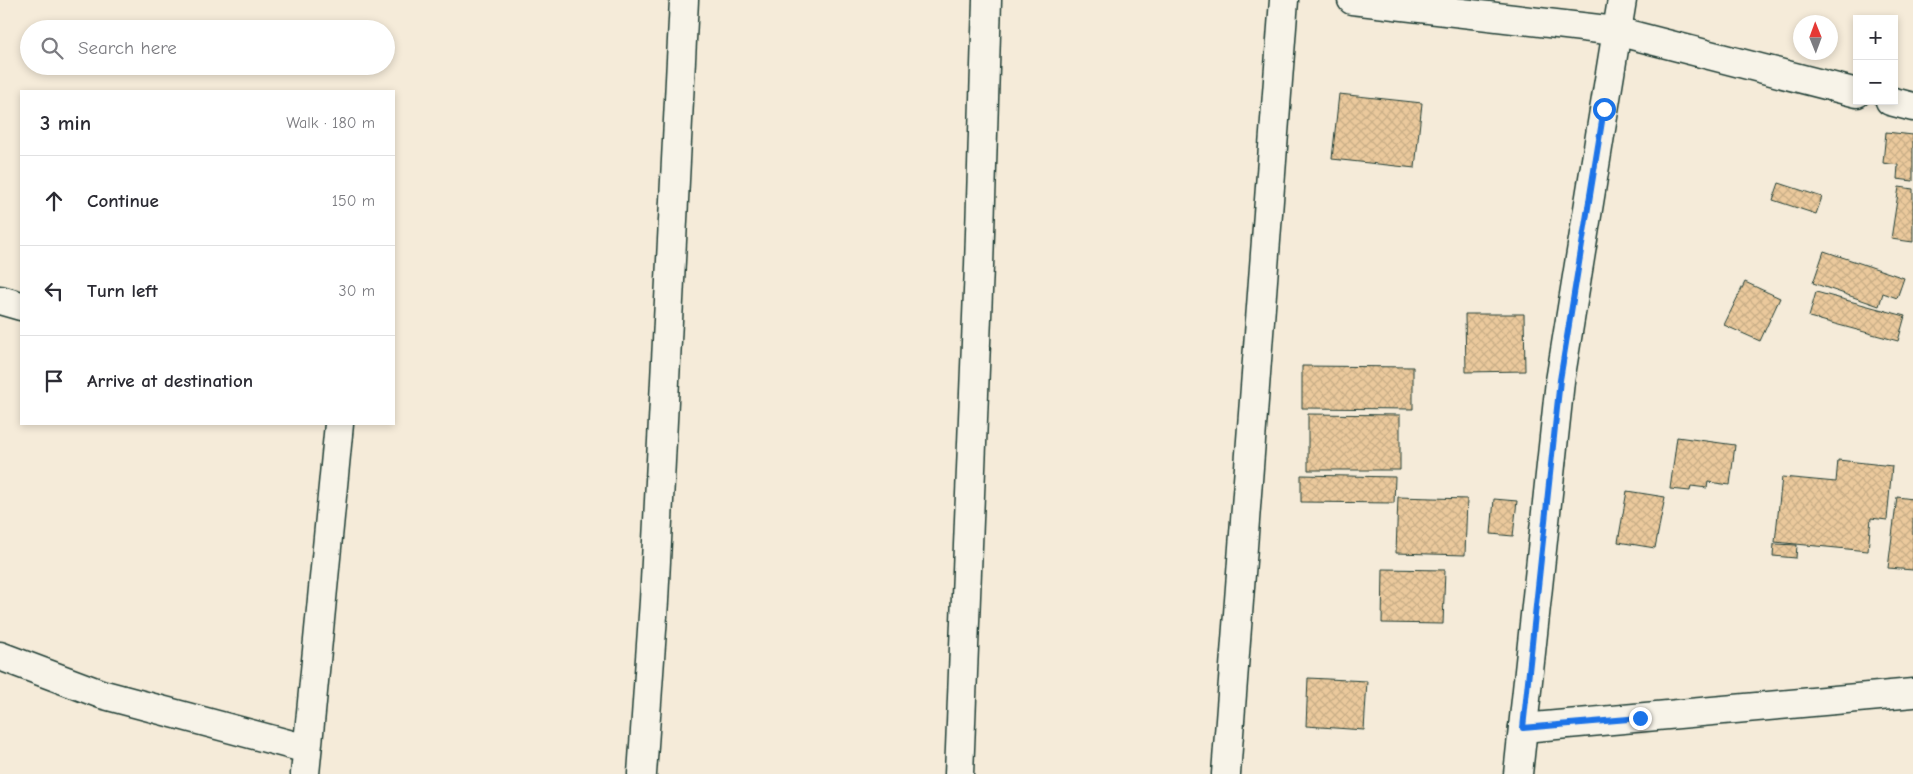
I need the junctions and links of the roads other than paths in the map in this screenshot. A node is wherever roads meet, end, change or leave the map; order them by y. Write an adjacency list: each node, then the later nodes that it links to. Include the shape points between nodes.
1 (684, 0): 17 (street, via 654,601)
2 (988, 0): 18 (street)
3 (1284, 0): 19 (street)
4 (1352, 0): 6 (street)
5 (1622, 0): 6 (street)
6 (1616, 31): 7 (street); 15 (street, via 1560,380)
7 (1853, 92)
8 (1898, 103): 9 (street)
9 (1913, 107)
10 (0, 300): 11 (street)
11 (20, 306)
12 (339, 425): 16 (street)
13 (0, 656): 16 (street, via 101,694)
14 (1913, 693): 15 (street)
15 (1523, 728): 20 (street)
16 (306, 762)
17 (642, 774)
18 (959, 774)
19 (1226, 774)
20 (1518, 774)

